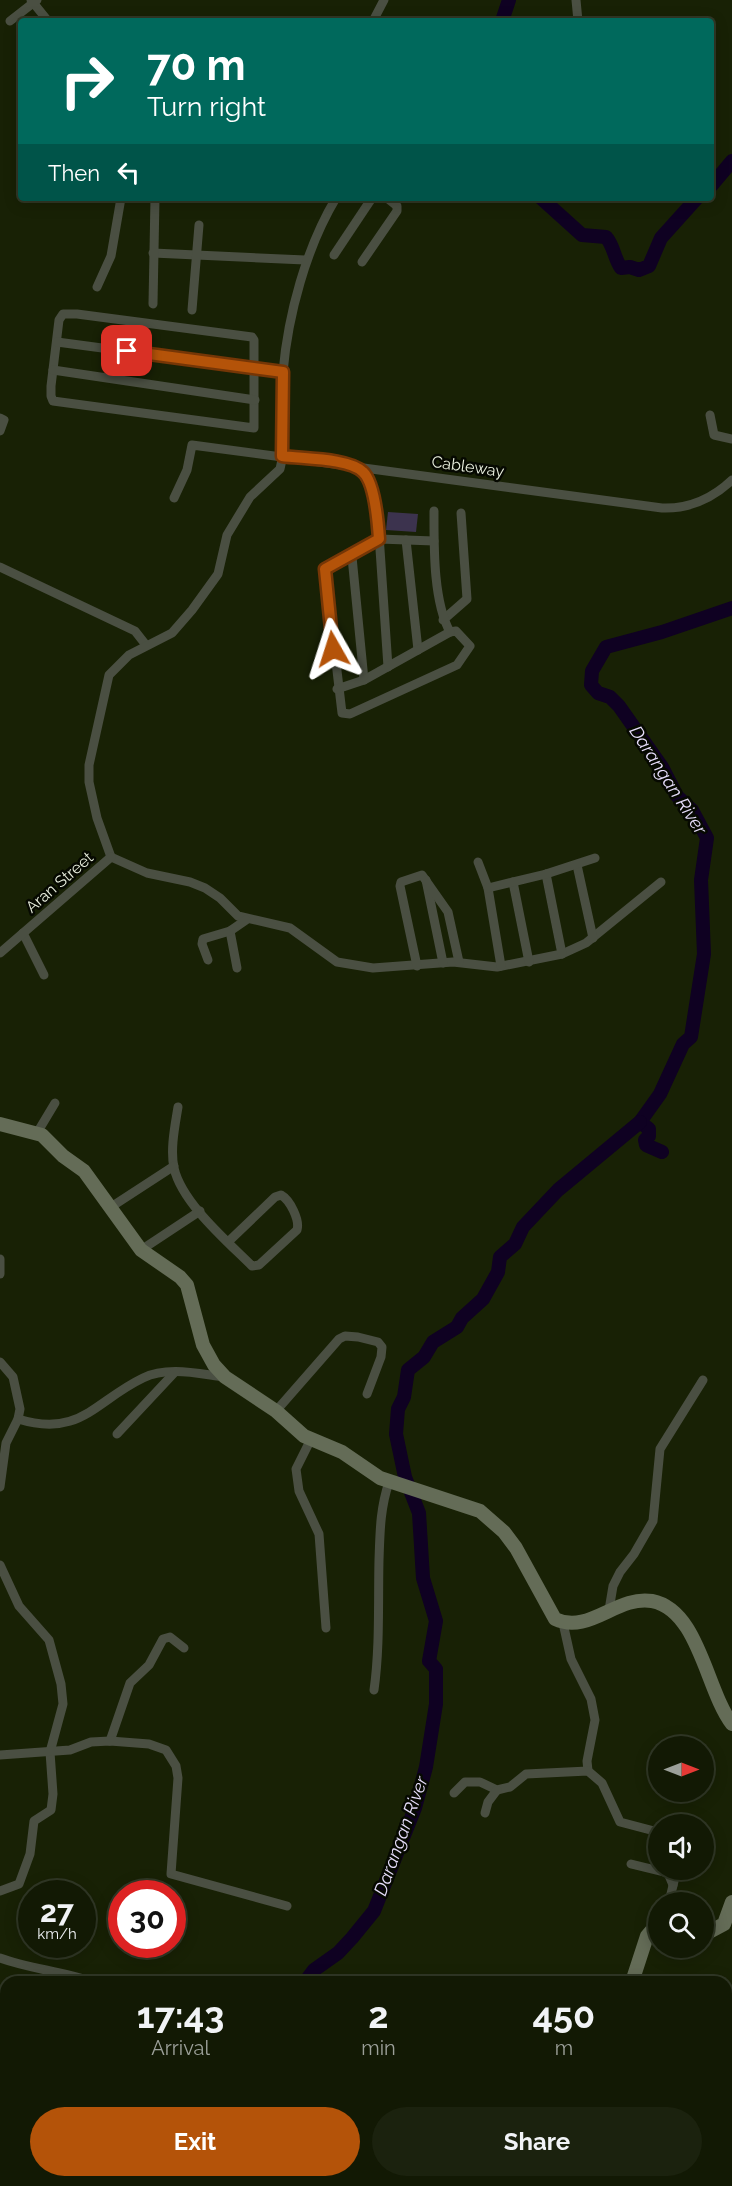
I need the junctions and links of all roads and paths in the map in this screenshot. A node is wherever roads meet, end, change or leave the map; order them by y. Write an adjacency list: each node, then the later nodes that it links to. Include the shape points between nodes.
1 (383, 0): 5 (street)
2 (576, 0): 6 (street)
3 (34, 1): 4 (street); 7 (street)
4 (46, 18)
5 (374, 18)
6 (578, 18)
7 (10, 21)
8 (121, 201): 19 (street, via 111,256)
9 (154, 201): 14 (street)
10 (334, 201): 17 (street)
11 (370, 201): 15 (street)
12 (391, 201): 18 (street, via 397,211)
13 (199, 225): 16 (street)
14 (153, 253): 16 (street); 20 (street)
15 (334, 255)
16 (196, 257): 17 (street); 21 (street)
17 (305, 260): 25 (street)
18 (362, 262)
19 (97, 287)
20 (153, 304)
21 (192, 310)
22 (57, 342): 23 (street); 23 (street, via 61,316 69,313 252,337); 24 (street)
23 (255, 368): 25 (street); 26 (street)
24 (53, 370): 26 (street); 26 (street, via 52,399 68,404 251,429 255,426)
25 (283, 372): 31 (street)
26 (255, 400)
27 (710, 415): 30 (street, via 714,435)
28 (2, 419): 29 (street)
29 (0, 431)
30 (732, 439)
31 (282, 456): 32 (street, Cableway); 34 (street, Cableway, via 192,445); 44 (street, via 280,469 250,497 227,535 218,574 197,604 172,633)
32 (354, 465): 33 (street, Cableway, via 681,509 710,497); 37 (street, via 366,476)
33 (732, 480)
34 (174, 498)
35 (434, 510): 39 (street)
36 (461, 513): 42 (street, via 466,599)
37 (379, 539): 38 (street); 40 (street); 46 (street)
38 (406, 540): 39 (street); 45 (street)
39 (434, 541): 42 (street)
40 (352, 556): 47 (street); 48 (street, via 325,569)
41 (0, 567): 44 (street, via 135,631)
42 (443, 620): 43 (street)
43 (450, 632): 45 (street); 48 (street, via 456,631 470,646 457,665 350,714 342,713)
44 (146, 645): 49 (street, via 109,675 89,765 97,818)
45 (418, 650): 46 (street)
46 (388, 667): 47 (street)
47 (364, 680): 48 (street)
48 (337, 689)
49 (111, 857): 58 (street, via 147,873 205,888); 60 (street, Aran Street)
50 (595, 858): 52 (street)
51 (478, 862): 57 (street)
52 (577, 864): 53 (street); 61 (street)
53 (546, 874): 55 (street); 63 (street)
54 (426, 878): 65 (street, via 448,912); 67 (street); 68 (street, via 422,875 401,882 400,886)
55 (513, 882): 57 (street); 66 (street)
56 (661, 882): 61 (street)
57 (488, 888): 69 (street)
58 (246, 920): 59 (street); 68 (street, via 290,928 338,962 373,968)
59 (230, 932): 64 (street, via 203,939); 70 (street)
60 (23, 933): 62 (street, Aran Street); 71 (street)
61 (593, 938): 63 (street)
62 (0, 953)
63 (562, 954): 66 (street)
64 (208, 960)
65 (459, 962): 67 (street); 69 (street)
66 (528, 962): 69 (street)
67 (443, 963): 68 (street)
68 (417, 966)
69 (501, 966)
70 (237, 968)
71 (44, 975)
72 (55, 1102): 75 (street)
73 (178, 1107): 76 (street)
74 (0, 1124): 75 (street)
75 (37, 1133): 77 (street, via 84,1171)
76 (174, 1166): 77 (street); 78 (street, via 182,1187)
77 (111, 1208): 80 (street)
78 (200, 1211): 79 (street); 80 (street)
79 (228, 1242): 79 (street, via 275,1197 286,1198 298,1222 297,1230 259,1265 252,1266)
80 (141, 1250): 85 (street, via 187,1286 203,1346)
81 (0, 1259): 82 (street)
82 (0, 1274)
83 (0, 1362): 89 (street, via 13,1377 19,1401)
84 (175, 1372): 85 (street); 89 (street, via 144,1377 77,1421 59,1424); 90 (street)
85 (225, 1377): 88 (street)
86 (703, 1380): 96 (street, via 660,1449 653,1521 613,1586)
87 (367, 1394): 88 (street, via 382,1347 378,1342 345,1336)
88 (276, 1411): 91 (street)
89 (18, 1419): 92 (street, via 6,1443)
90 (117, 1434)
91 (311, 1439): 93 (street, via 342,1452); 98 (street, via 296,1469 299,1491 319,1534)
92 (1, 1467): 94 (street)
93 (392, 1483): 97 (street, via 480,1511 516,1548 555,1619); 100 (street, via 381,1505 378,1534 379,1636)
94 (0, 1487)
95 (0, 1565): 103 (street, via 19,1606 49,1640 56,1662 63,1704)
96 (609, 1610): 97 (street, via 574,1624); 101 (street, via 629,1601 651,1601 673,1609 692,1636 721,1710)
97 (563, 1623): 105 (street, via 571,1659 591,1699 595,1720)
98 (326, 1628)
99 (184, 1648): 102 (street, via 170,1637 164,1639 149,1665 129,1683)
100 (374, 1690)
101 (732, 1724)
102 (110, 1741): 103 (street); 116 (street, via 162,1748 176,1766 178,1801 171,1874)
103 (50, 1752): 104 (street); 113 (street, via 51,1810 34,1821 30,1854 19,1884)
104 (0, 1755)
105 (588, 1772): 106 (street, via 526,1774 510,1787); 109 (street, via 602,1783 620,1822)
106 (497, 1790): 107 (street, via 480,1782 465,1782); 108 (street)
107 (454, 1793)
108 (485, 1813)
109 (648, 1829)
110 (631, 1864): 112 (street, via 668,1873)
111 (674, 1880): 112 (street)
112 (673, 1885): 114 (street)
113 (0, 1891)
114 (671, 1892)
115 (732, 1902): 117 (street, via 724,1924)
116 (287, 1906)
117 (714, 1929)
118 (648, 1935): 121 (street)
119 (0, 1958): 120 (street)
120 (77, 1976)
121 (634, 1976)

